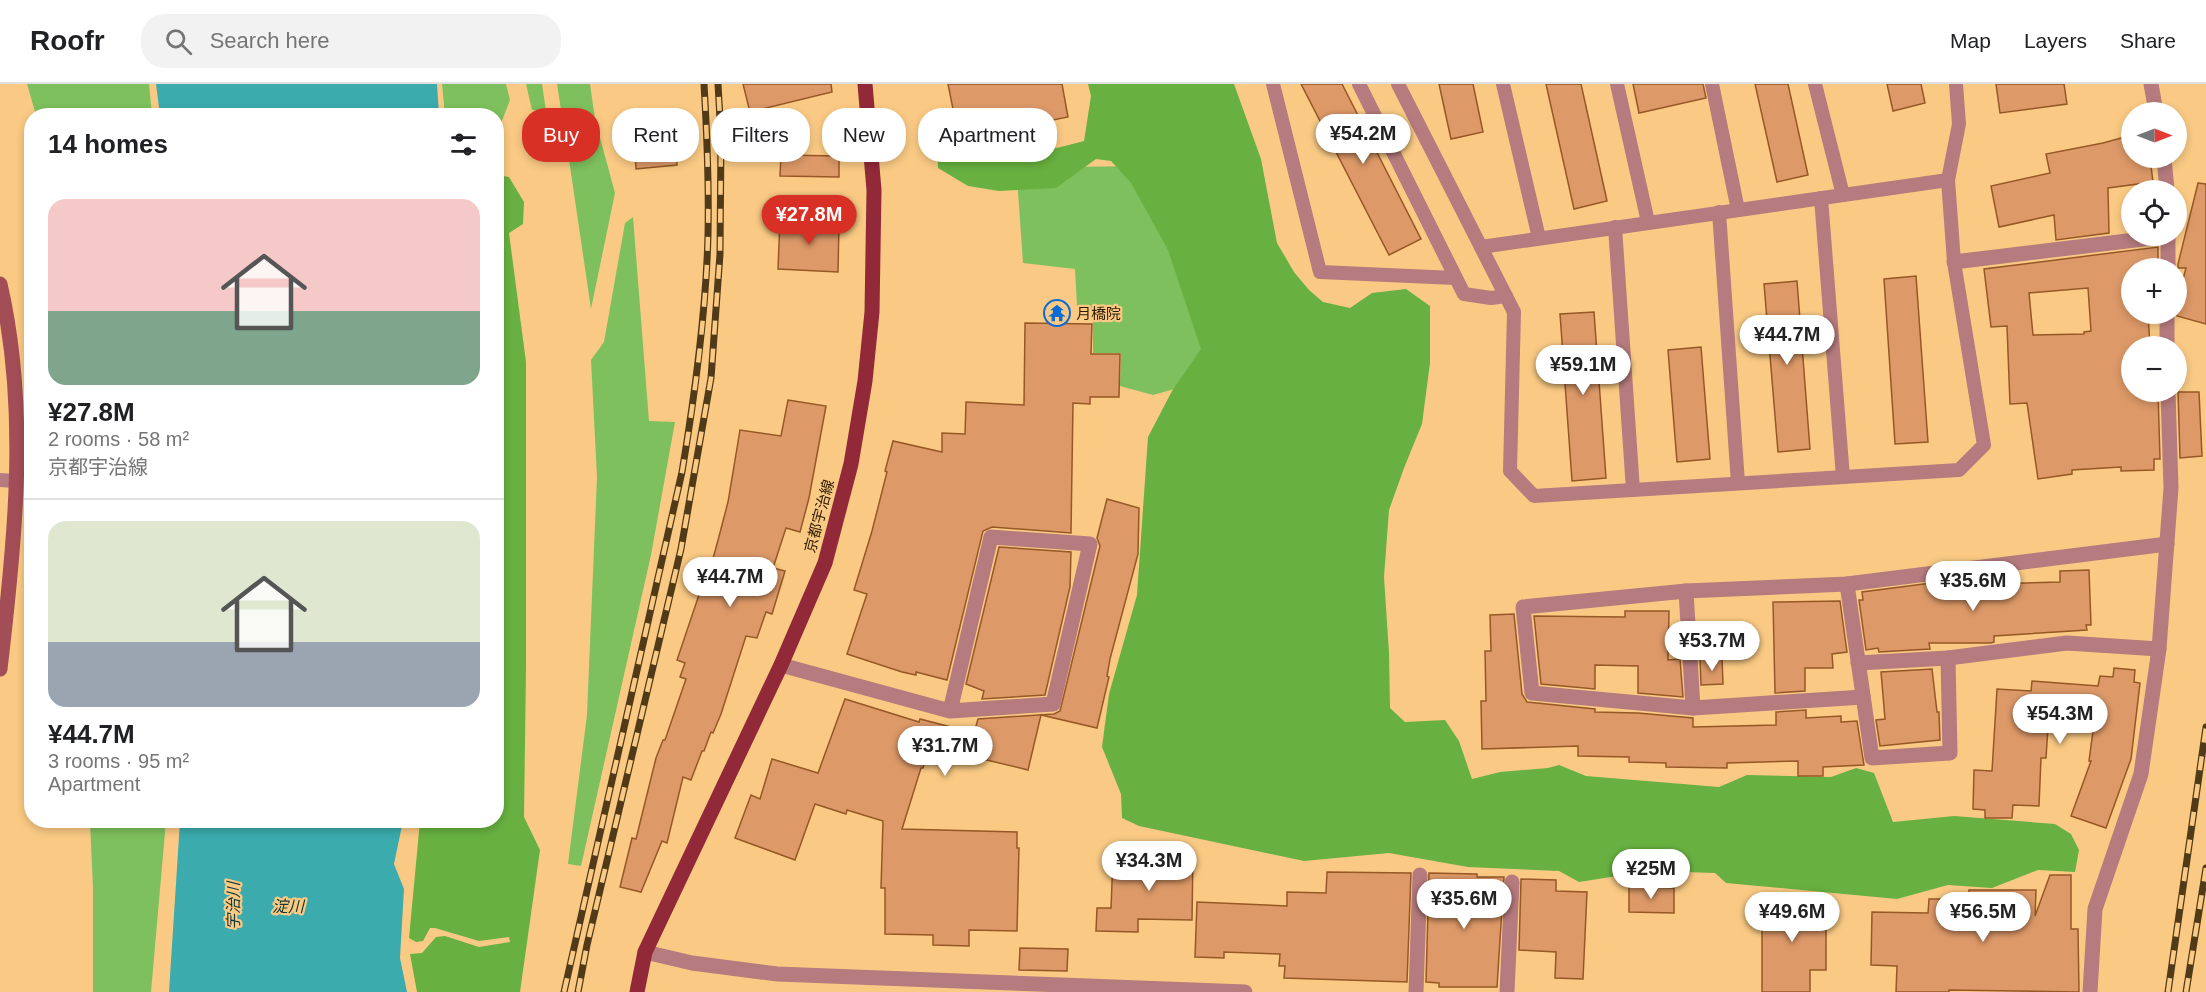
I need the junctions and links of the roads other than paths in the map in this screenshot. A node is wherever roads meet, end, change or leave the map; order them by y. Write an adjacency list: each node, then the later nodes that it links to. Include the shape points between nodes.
1 (865, 84): 38 (main road, 京都宇治線, via 874,190 872,312 865,381 852,464 825,563)
2 (1273, 84): 23 (lane, via 1320,272)
3 (1359, 84): 23 (lane)
4 (1398, 84): 21 (lane)
5 (1503, 84): 19 (lane)
6 (1617, 84): 17 (lane)
7 (1712, 84): 15 (lane)
8 (1815, 84): 13 (lane)
9 (1956, 84): 12 (lane, via 1959,124)
10 (2151, 84): 11 (street)
11 (2154, 102)
12 (1948, 180): 13 (lane); 22 (lane)
13 (1843, 195): 14 (lane)
14 (1821, 198): 15 (lane); 27 (lane)
15 (1738, 210): 16 (lane)
16 (1719, 213): 17 (lane); 29 (lane)
17 (1648, 222): 18 (lane)
18 (1615, 227): 19 (lane); 30 (lane)
19 (1539, 238): 21 (lane)
20 (2121, 242): 22 (street)
21 (1481, 247): 25 (lane)
22 (1954, 262): 27 (lane, via 1984,445 1959,470)
23 (1455, 278): 25 (lane, via 1464,294)
24 (0, 284): 28 (main road, via 13,364 16,423)
25 (1506, 296): 30 (lane, via 1514,312 1510,471 1533,496)
26 (2168, 402): 31 (street, via 2171,488)
27 (1843, 477): 29 (lane)
28 (8, 480): 34 (main road)
29 (1738, 483): 30 (lane)
30 (1634, 490)
31 (2167, 544): 32 (street); 35 (street)
32 (1847, 584): 33 (street); 37 (street)
33 (1686, 591): 41 (street); 41 (street, via 1523,607 1532,693)
34 (3, 616): 39 (main road)
35 (2159, 649): 36 (street, via 2067,643); 51 (street, via 2141,774 2095,909)
36 (1948, 658): 37 (street); 40 (street, via 1950,753 1872,758)
37 (1858, 663): 40 (street)
38 (781, 665): 42 (street); 45 (main road, 京都宇治線)
39 (0, 669)
40 (1863, 697): 41 (street)
41 (1693, 708)
42 (950, 711): 42 (street, via 1053,704 1090,544 991,537)
43 (1420, 875): 49 (street)
44 (1512, 882): 50 (street)
45 (645, 952): 46 (street, via 692,963); 47 (main road, 京都宇治線)
46 (868, 985): 48 (street)
47 (637, 992)
48 (1245, 992)
49 (1416, 992)
50 (1507, 992)
51 (2090, 992)

